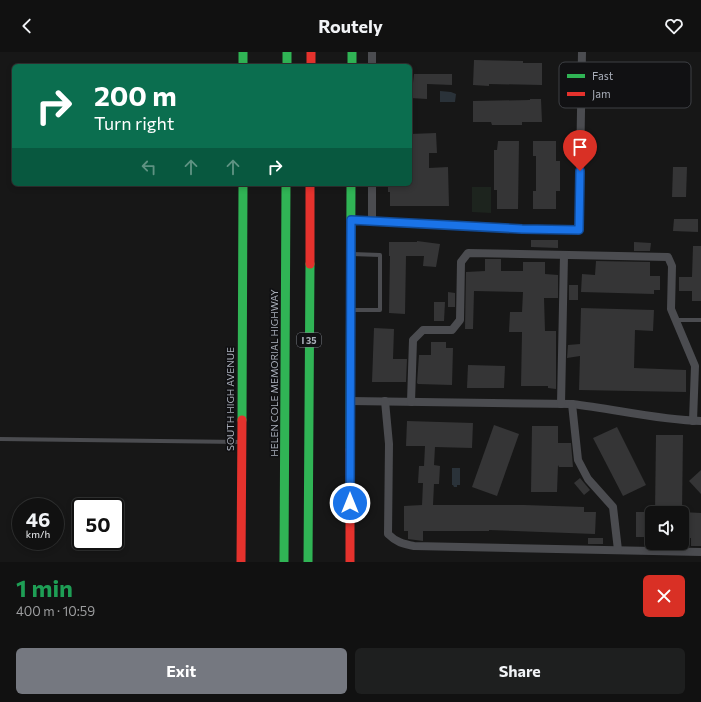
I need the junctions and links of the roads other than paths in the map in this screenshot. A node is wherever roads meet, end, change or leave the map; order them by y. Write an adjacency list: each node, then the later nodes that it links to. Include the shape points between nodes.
1 (243, 52): 8 (main road)
2 (287, 52): 9 (main road)
3 (311, 52): 10 (main road)
4 (352, 52): 11 (main road)
5 (372, 52): 12 (street)
6 (582, 52): 7 (street)
7 (582, 62)
8 (243, 64)
9 (287, 64)
10 (311, 64)
11 (352, 64)
12 (372, 64)
13 (581, 108): 20 (street, via 579,230)
14 (243, 186): 33 (main road, SOUTH HIGH AVENUE)
15 (286, 186): 37 (main road, HELEN COLE MEMORIAL HIGHWAY / I 35)
16 (310, 186): 38 (main road, I 35)
17 (351, 186): 19 (main road)
18 (372, 186): 20 (street)
19 (351, 220): 20 (street); 21 (main road)
20 (372, 221)
21 (351, 254): 23 (main road); 23 (lane, via 380,254 380,310)
22 (564, 255): 24 (street, via 668,257 672,266 671,309); 28 (street, via 468,253 461,262 460,320 452,330 423,330 413,340); 29 (street)
23 (351, 310): 26 (main road)
24 (676, 320): 25 (lane); 31 (street, via 695,366)
25 (701, 320)
26 (350, 401): 27 (street); 39 (main road)
27 (385, 401): 28 (street); 34 (street, via 389,444 388,534 393,539 401,544 414,546)
28 (411, 402): 29 (street)
29 (561, 404): 30 (street)
30 (572, 404): 31 (street); 34 (street, via 578,460 588,479 613,507)
31 (697, 421)
32 (0, 439): 33 (lane)
33 (241, 442): 36 (main road, SOUTH HIGH AVENUE)
34 (618, 550): 35 (street)
35 (701, 552)
36 (241, 562)
37 (284, 562)
38 (308, 562)
39 (350, 562)

